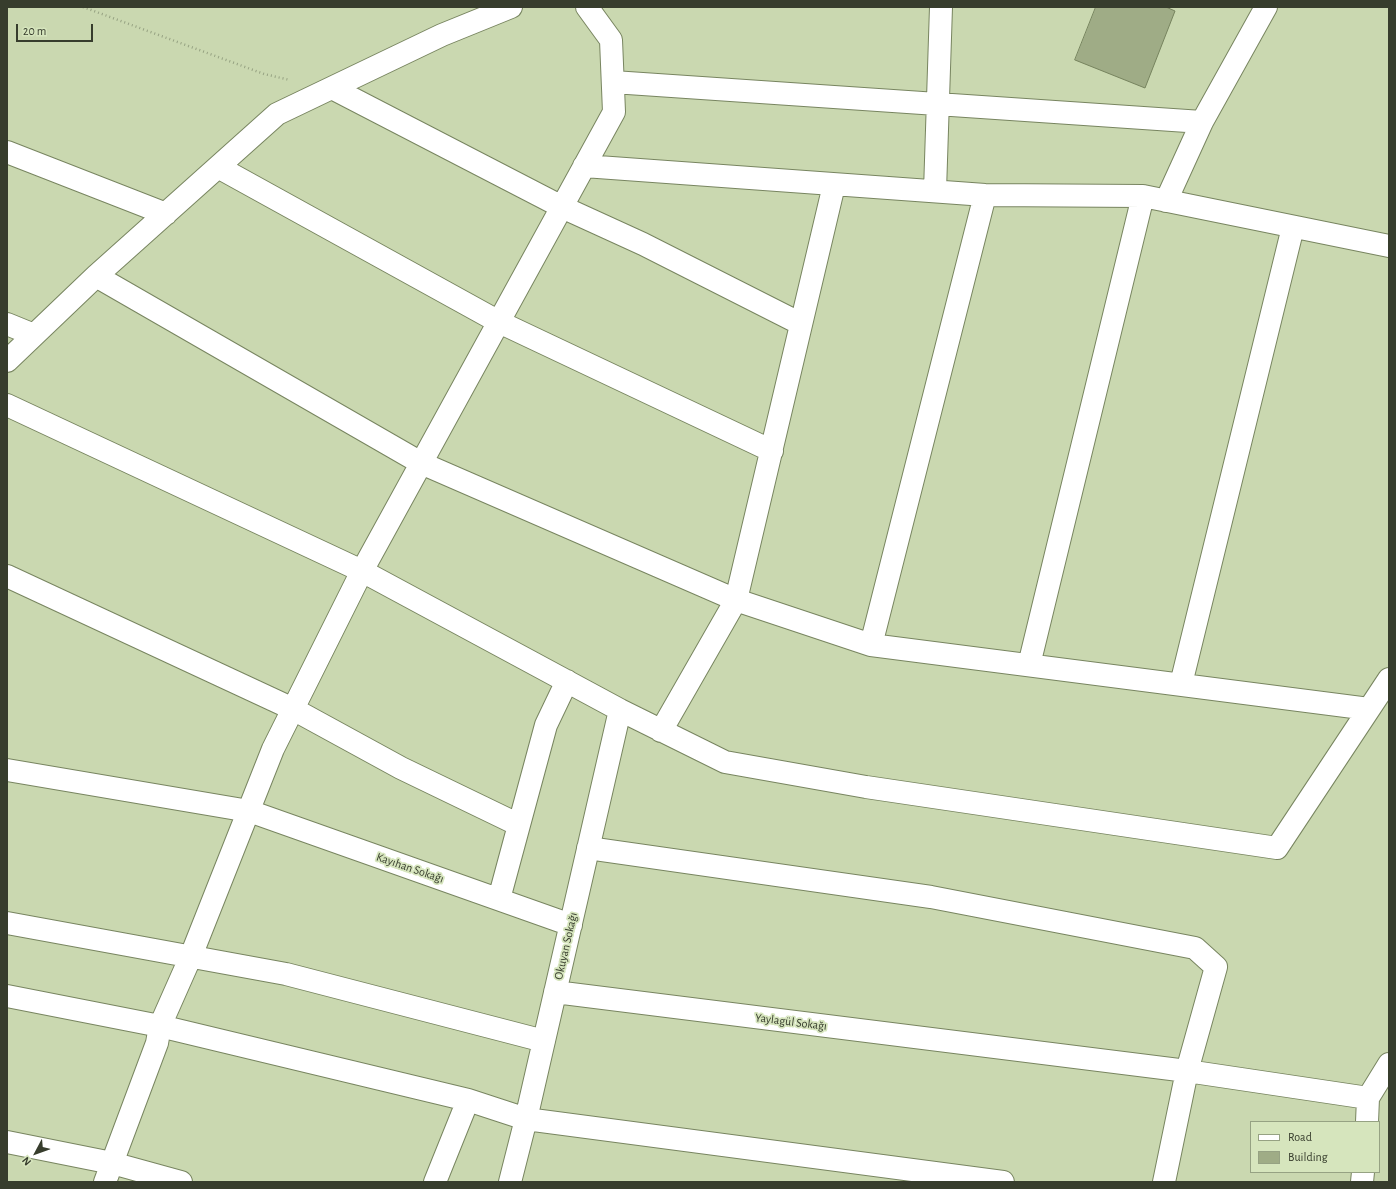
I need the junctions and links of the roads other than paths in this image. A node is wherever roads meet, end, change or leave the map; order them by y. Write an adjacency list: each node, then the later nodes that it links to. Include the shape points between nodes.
1 (512, 7): 5 (street)
2 (587, 7): 6 (street, via 611,40)
3 (941, 7): 8 (street)
4 (1266, 7): 9 (street)
5 (473, 14): 7 (street, via 442,35)
6 (613, 82): 8 (street); 11 (street, via 614,112)
7 (332, 88): 12 (street, via 277,114); 18 (street)
8 (937, 104): 9 (street); 14 (street)
9 (1202, 122): 17 (street)
10 (7, 152): 19 (street)
11 (584, 166): 13 (street); 18 (street)
12 (218, 167): 19 (street); 23 (street)
13 (834, 184): 14 (street); 25 (street)
14 (935, 191): 15 (street)
15 (985, 195): 16 (street); 34 (street)
16 (1143, 196): 17 (street); 35 (street)
17 (1166, 201): 20 (street)
18 (562, 207): 23 (street); 25 (street, via 643,244)
19 (166, 214): 22 (street)
20 (1294, 227): 21 (street); 38 (street)
21 (1389, 246)
22 (96, 276): 26 (street); 30 (street)
23 (498, 322): 29 (street); 30 (street)
24 (7, 324): 26 (street)
25 (801, 324): 29 (street)
26 (34, 336): 27 (street)
27 (7, 360)
28 (7, 405): 31 (street)
29 (772, 451): 33 (street)
30 (421, 463): 31 (street); 33 (street)
31 (362, 571): 37 (street); 39 (street)
32 (7, 576): 39 (street)
33 (736, 600): 34 (street); 42 (street)
34 (871, 645): 35 (street)
35 (1029, 665): 38 (street)
36 (1389, 679): 40 (street)
37 (567, 681): 41 (street); 45 (street, via 546,724)
38 (1181, 684): 40 (street)
39 (293, 709): 44 (street, via 273,749); 45 (street, via 401,768)
40 (1369, 709): 42 (street, via 1277,848 866,786 725,762)
41 (620, 710): 42 (street); 46 (street, Okuyan Sokağı)
42 (661, 731)
43 (7, 770): 44 (street, Kayıhan Sokağı)
44 (249, 811): 47 (street, Kayıhan Sokağı); 50 (street)
45 (519, 825): 47 (street)
46 (588, 848): 49 (street, Okuyan Sokağı); 56 (street, via 931,897 1195,948 1216,967)
47 (499, 899): 49 (street, Kayıhan Sokağı)
48 (7, 923): 50 (street)
49 (571, 924): 51 (street, Okuyan Sokağı)
50 (191, 956): 53 (street); 54 (street, via 286,974)
51 (555, 992): 54 (street, Okuyan Sokağı); 56 (street, Yaylagül Sokağı)
52 (7, 996): 53 (street)
53 (160, 1026): 58 (street); 62 (street, via 157,1043)
54 (544, 1042): 59 (street, Okuyan Sokağı)
55 (1389, 1064): 57 (street)
56 (1187, 1071): 57 (street, Yaylagül Sokağı); 68 (street)
57 (1368, 1098): 60 (street)
58 (468, 1100): 59 (street); 65 (street)
59 (526, 1119): 63 (street); 66 (street, Okuyan Sokağı)
60 (1366, 1121)
61 (7, 1142): 62 (street)
62 (108, 1173): 64 (street)
63 (868, 1173): 67 (street)
64 (181, 1182)
65 (435, 1182)
66 (510, 1182)
67 (1003, 1182)
68 (1164, 1182)

